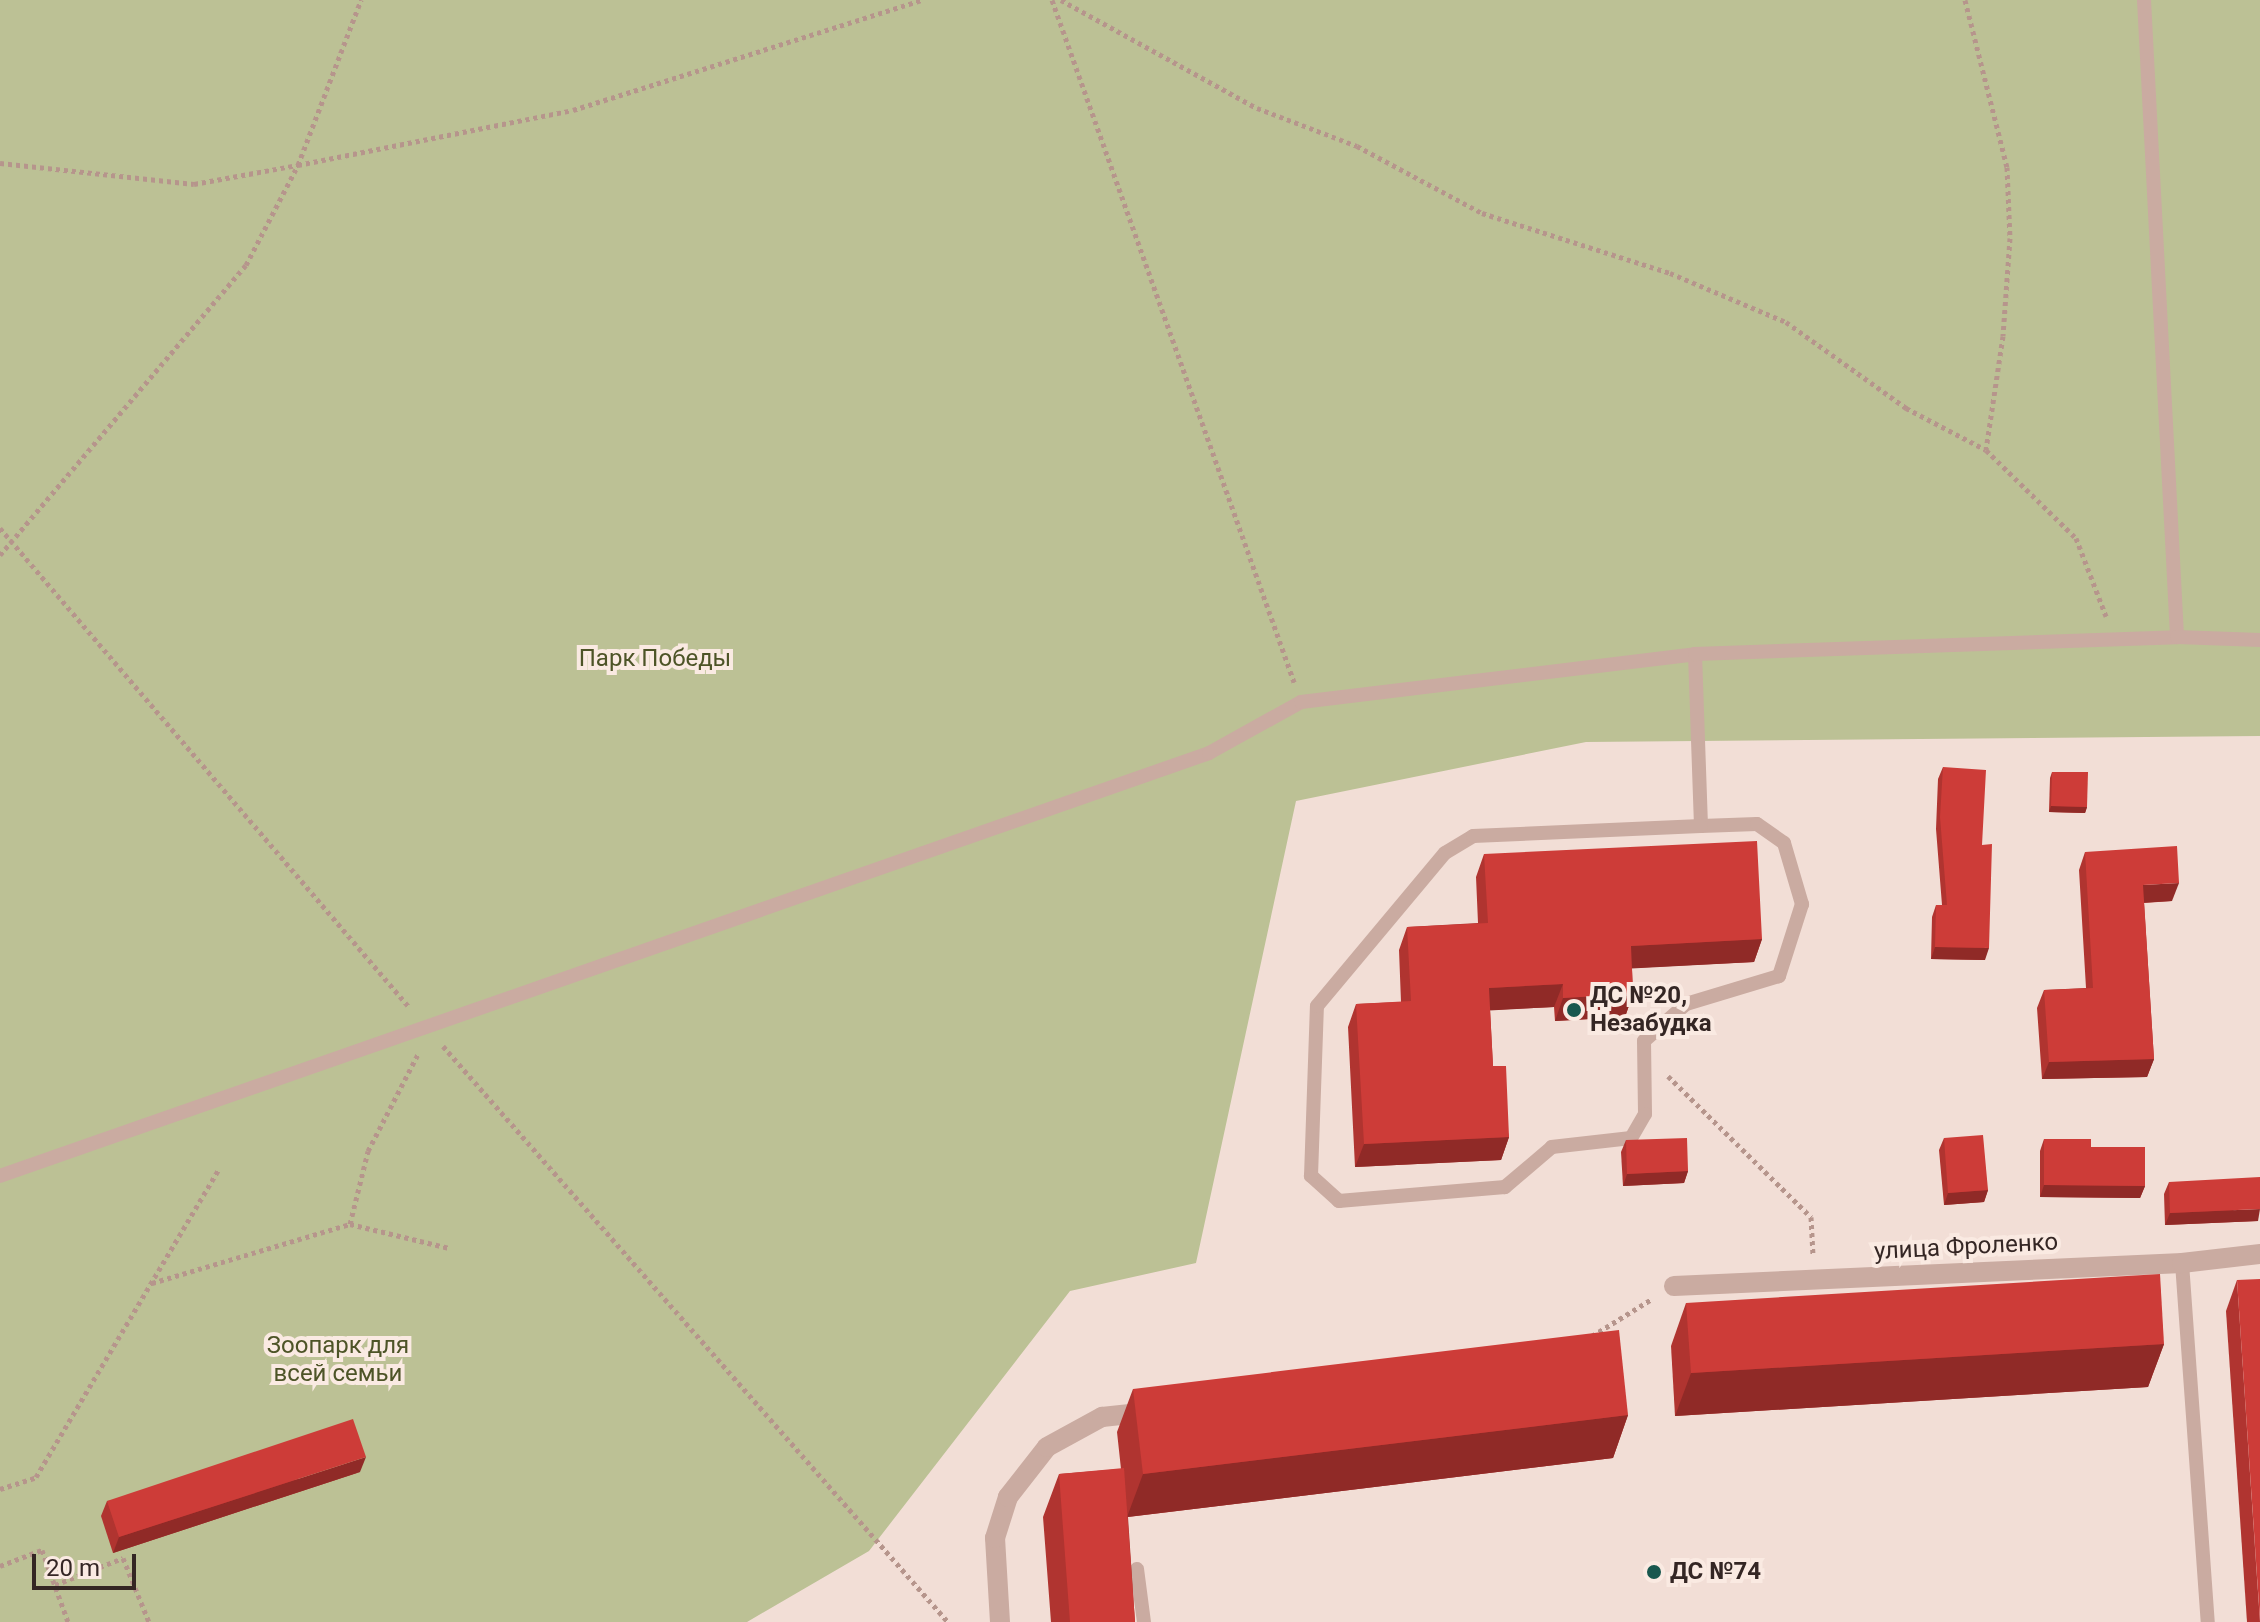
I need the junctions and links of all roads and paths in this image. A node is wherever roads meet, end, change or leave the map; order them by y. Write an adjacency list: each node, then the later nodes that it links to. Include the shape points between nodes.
1 (361, 0): 8 (path)
2 (922, 0): 8 (path, via 573,110)
3 (1052, 0): 17 (path)
4 (1061, 0): 9 (path, via 1257,108 1357,146 1482,213 1670,273 1786,322 1906,408)
5 (1965, 0): 9 (path, via 2007,167 2010,238 2003,336)
6 (2144, 0): 14 (lane)
7 (0, 163): 8 (path, via 194,184)
8 (298, 165): 11 (path, via 246,265)
9 (1986, 450): 13 (path, via 2076,538)
10 (0, 528): 11 (path)
11 (12, 542): 12 (path); 19 (path)
12 (0, 555)
13 (2109, 624)
14 (2177, 637): 15 (lane); 16 (lane)
15 (2260, 640)
16 (1695, 654): 17 (lane); 18 (lane)
17 (1301, 702): 19 (lane, via 1209,753)
18 (1701, 826): 21 (lane, via 1757,824 1784,843 1802,904 1779,976 1686,1004 1644,1041); 21 (lane, via 1473,836 1445,853 1317,1006 1311,1176 1339,1201 1505,1187 1552,1147 1631,1138 1645,1114)
19 (425, 1026): 23 (lane); 39 (path)
20 (421, 1049): 24 (path, via 368,1151)
21 (1644, 1052): 28 (path, via 1811,1217)
22 (219, 1169): 29 (path)
23 (0, 1176)
24 (350, 1224): 25 (path); 29 (path)
25 (449, 1248)
26 (2260, 1254): 27 (street, улица Фроленко)
27 (2182, 1263): 28 (street, улица Фроленко); 42 (lane)
28 (1815, 1280): 30 (street, улица Фроленко)
29 (152, 1283): 33 (path, via 36,1477)
30 (1674, 1286): 31 (path)
31 (1587, 1339)
32 (1164, 1410): 40 (street, via 1102,1417 1047,1447 1008,1497 995,1538)
33 (0, 1489)
34 (0, 1566): 36 (path, via 42,1550)
35 (1137, 1569): 41 (lane)
36 (55, 1585): 37 (path); 38 (path, via 123,1558)
37 (68, 1622)
38 (149, 1622)
39 (948, 1622)
40 (1000, 1622)
41 (1144, 1622)
42 (2208, 1622)

